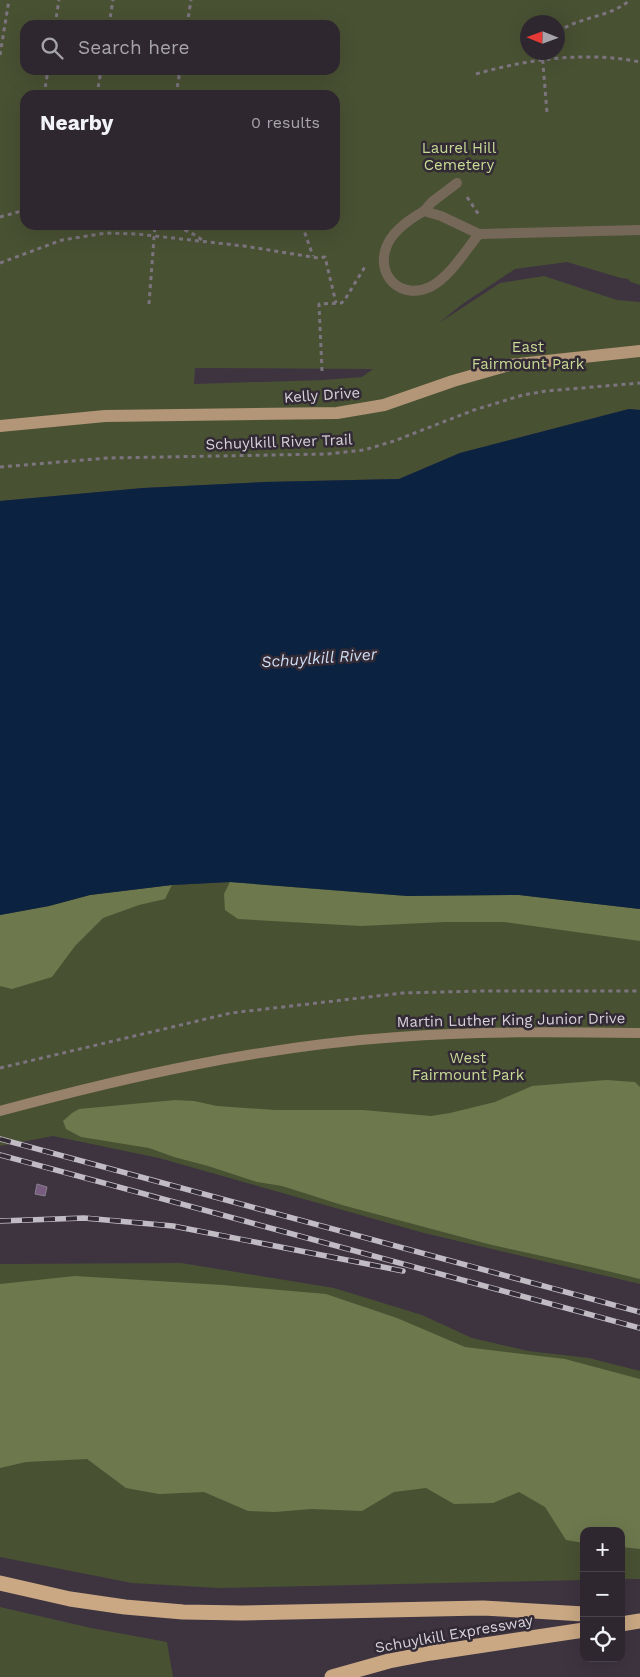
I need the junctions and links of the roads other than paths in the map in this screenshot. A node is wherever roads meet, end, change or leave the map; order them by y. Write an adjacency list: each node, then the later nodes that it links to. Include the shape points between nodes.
1 (457, 182): 2 (lane)
2 (424, 211): 4 (lane); 4 (lane, via 401,228 386,248 384,265 389,280 402,288 423,290 436,283)
3 (640, 230): 4 (lane)
4 (479, 234)
5 (640, 351): 6 (main road, Kelly Drive, via 509,365 384,405 336,414 105,416)
6 (0, 426)
7 (640, 1033): 8 (main road, Martin Luther King Junior Drive, via 473,1033 328,1044 185,1066)
8 (0, 1111)
9 (0, 1582): 10 (highway, via 70,1599 183,1612 483,1608)
10 (580, 1614)
11 (625, 1616): 12 (highway)
12 (640, 1617)
13 (640, 1621): 14 (highway)
14 (625, 1623)
15 (580, 1631): 16 (highway, Schuylkill Expressway, via 431,1653)
16 (332, 1677)

